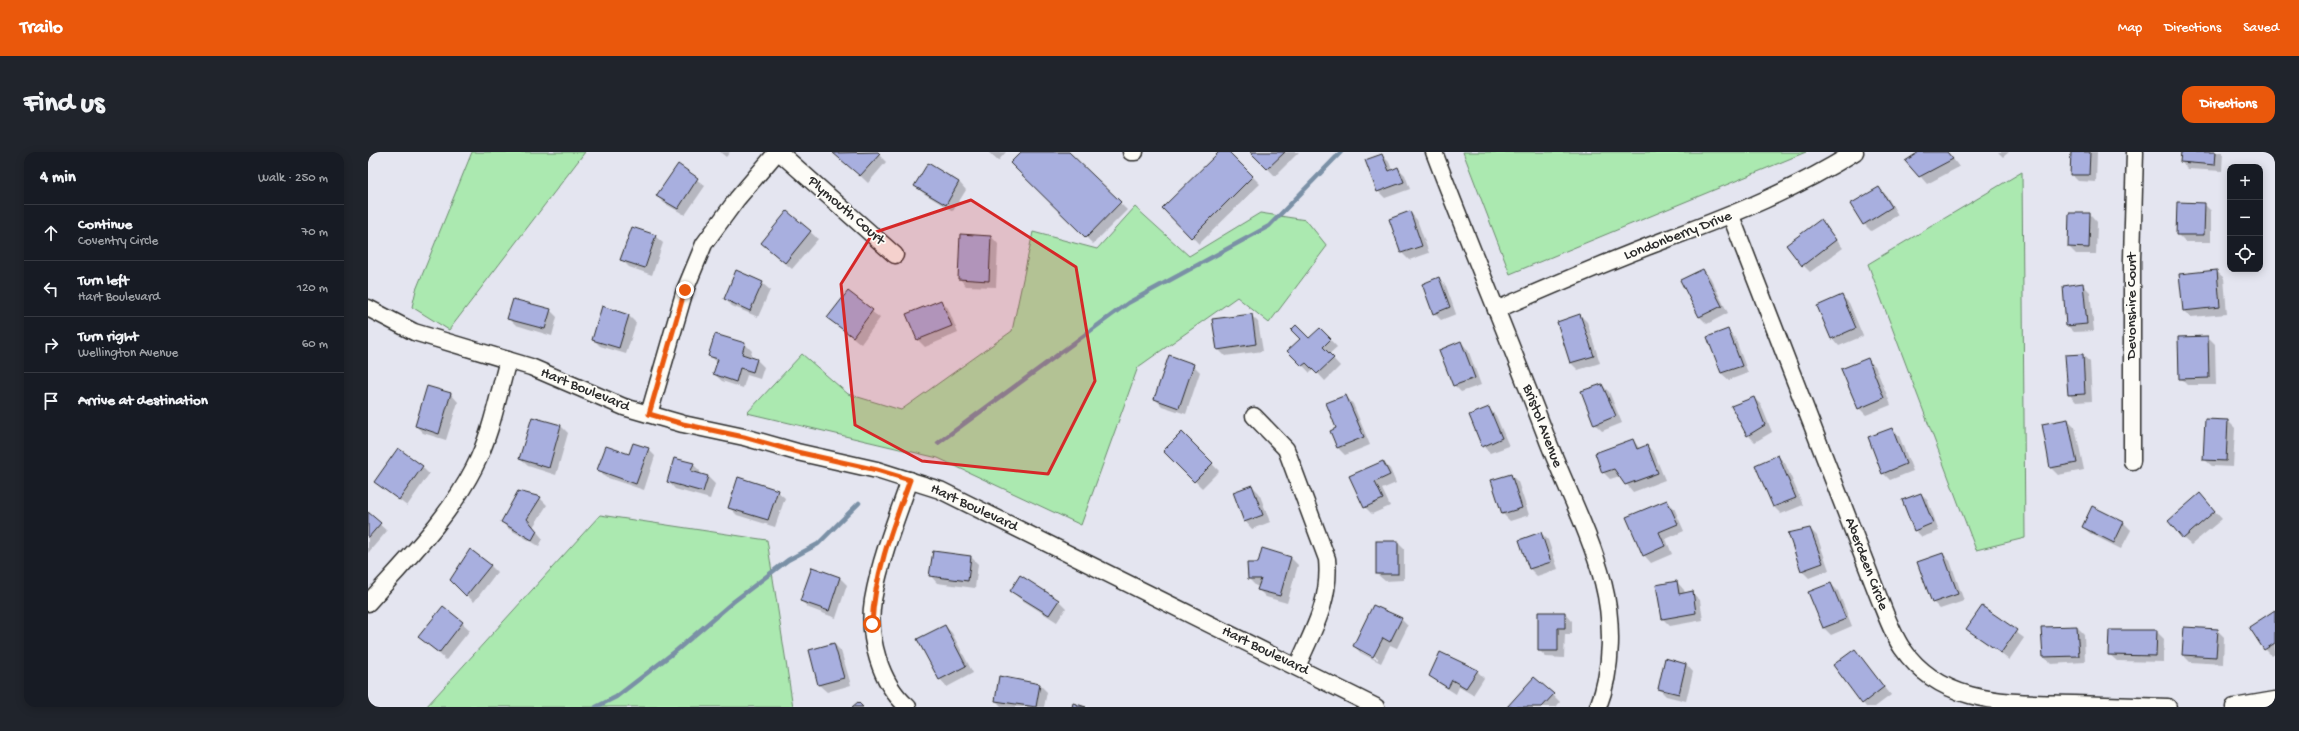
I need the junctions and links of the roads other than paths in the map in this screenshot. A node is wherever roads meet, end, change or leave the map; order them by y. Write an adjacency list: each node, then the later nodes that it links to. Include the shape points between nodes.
1 (778, 152): 8 (street, Plymouth Court); 12 (street, via 737,199 704,244 685,290)
2 (1131, 152): 3 (street)
3 (1135, 152)
4 (1434, 152): 10 (street, Bristol Avenue)
5 (1855, 152): 7 (street, Londonberry Drive, via 1802,183)
6 (2135, 152): 14 (street, Devonshire Court)
7 (1730, 216): 10 (street, Londonberry Drive, via 1621,257); 22 (street, Aberdeen Circle, via 1879,598 1902,648 1920,668 1940,684 1989,701)
8 (895, 255)
9 (368, 308): 11 (street, Hart Boulevard, via 414,332)
10 (1496, 310): 21 (street, Bristol Avenue, via 1603,582 1610,639 1603,694)
11 (508, 360): 12 (street, Hart Boulevard, via 548,374 624,407); 16 (street, via 488,431 474,467 436,524)
12 (649, 414): 15 (street, Hart Boulevard)
13 (1254, 416): 17 (street, via 1286,449 1327,559 1329,578 1326,599)
14 (2132, 461)
15 (910, 480): 17 (street, Hart Boulevard, via 955,496); 19 (street, via 873,601 872,624 881,668 895,692)
16 (368, 602)
17 (1297, 667): 20 (street, Hart Boulevard)
18 (2275, 700): 24 (street)
19 (908, 707)
20 (1376, 707)
21 (1598, 707)
22 (2140, 707): 23 (street, Aberdeen Circle)
23 (2168, 707)
24 (2234, 707)

